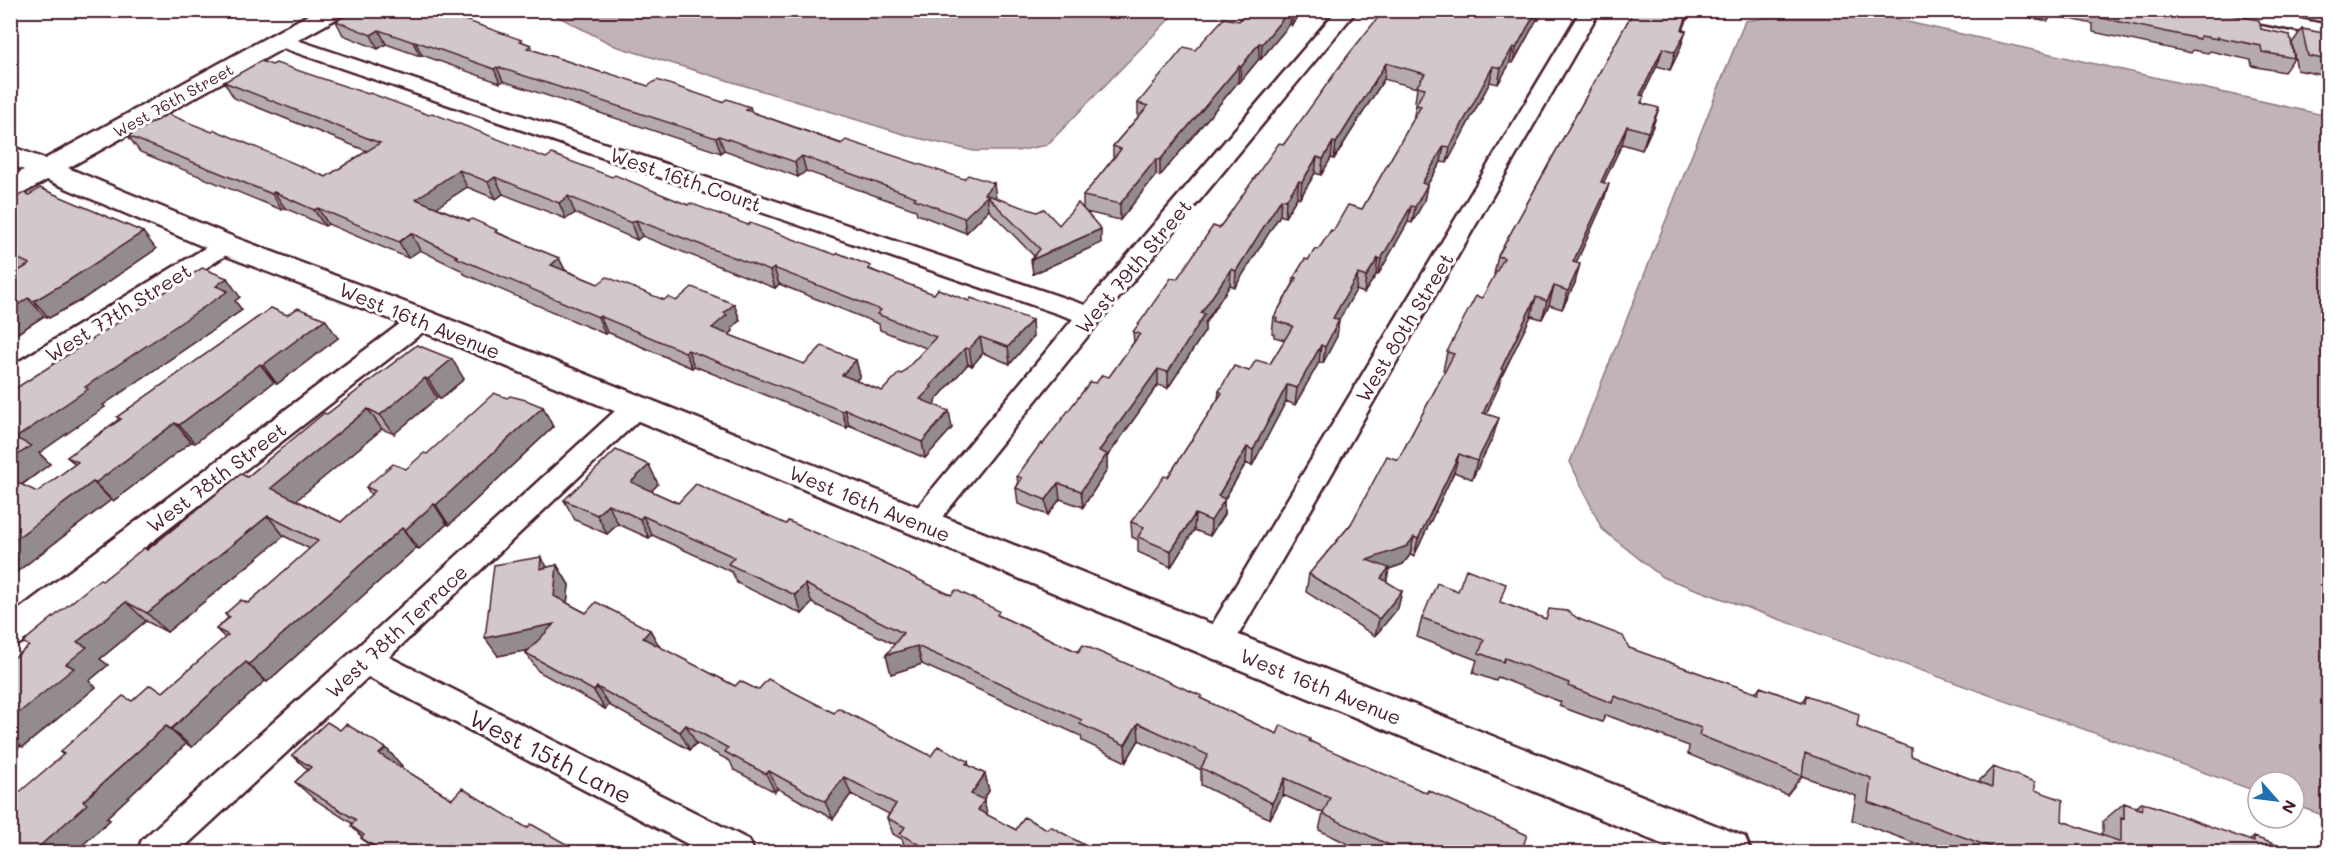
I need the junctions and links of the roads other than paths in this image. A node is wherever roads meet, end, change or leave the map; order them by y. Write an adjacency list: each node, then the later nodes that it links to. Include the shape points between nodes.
1 (1348, 10): 11 (street, West 79th Street)
2 (1591, 10): 17 (street, West 80th Street)
3 (2224, 10): 5 (street)
4 (324, 12): 6 (street, West 76th Street)
5 (2328, 31)
6 (281, 41): 8 (street, West 76th Street); 11 (street, West 16th Court)
7 (10, 154): 8 (street, West 16th Avenue)
8 (48, 169): 9 (street, West 76th Street); 10 (street, West 16th Avenue)
9 (10, 189)
10 (226, 244): 12 (street, West 16th Avenue); 13 (street, West 77th Street)
11 (1090, 316): 15 (street, West 79th Street)
12 (422, 320): 14 (street, West 16th Avenue); 16 (street, West 78th Street)
13 (10, 380)
14 (636, 407): 15 (street, West 16th Avenue); 18 (street, West 78th Terrace)
15 (921, 523): 17 (street, West 16th Avenue)
16 (10, 634)
17 (1217, 644): 19 (street, West 16th Avenue)
18 (365, 660): 20 (street, West 78th Terrace); 21 (street, West 15th Lane)
19 (1717, 850)
20 (154, 852)
21 (737, 852)

